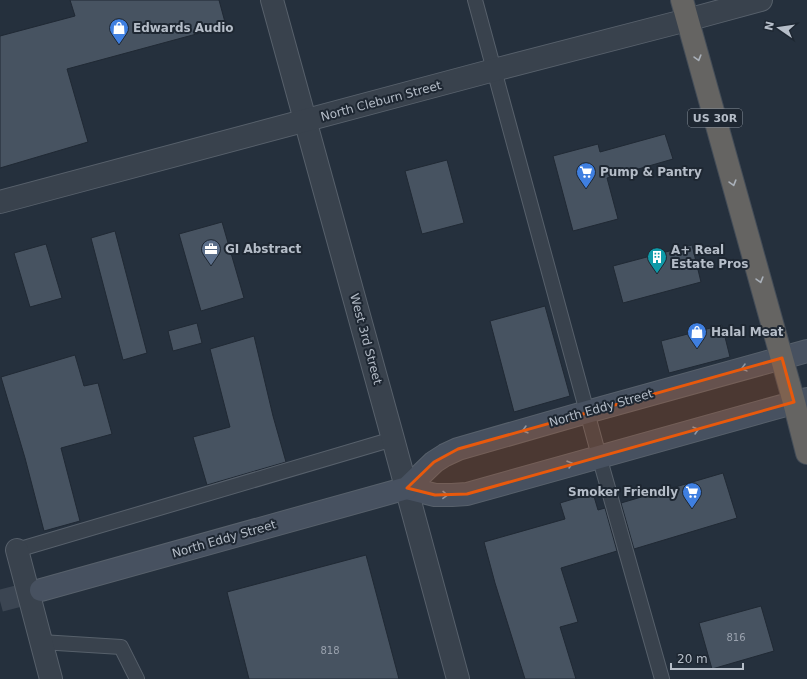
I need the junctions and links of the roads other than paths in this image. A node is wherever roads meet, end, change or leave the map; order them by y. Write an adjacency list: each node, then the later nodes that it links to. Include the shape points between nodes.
1 (272, 0): 6 (street, West 3rd Street)
2 (475, 0): 5 (lane)
3 (761, 0): 4 (street, North Cleburn Street)
4 (685, 10): 5 (street, North Cleburn Street); 9 (highway, US 30R, one-way to 9)
5 (494, 70): 6 (street, North Cleburn Street); 11 (lane)
6 (306, 121): 7 (street, North Cleburn Street); 12 (street, West 3rd Street)
7 (0, 202)
8 (807, 351): 9 (main road, North Eddy Street)
9 (782, 358): 10 (highway, US 30R); 11 (main road, North Eddy Street, one-way to 11)
10 (800, 400): 13 (highway, US 30R); 14 (main road, North Eddy Street, one-way to 10)
11 (587, 412): 14 (lane); 15 (main road, North Eddy Street, one-way to 15, via 445,455)
12 (394, 439): 15 (street, West 3rd Street); 16 (lane)
13 (807, 453)
14 (599, 456): 15 (main road, North Eddy Street, one-way to 14, via 435,495 467,494); 22 (lane)
15 (406, 488): 17 (main road, North Eddy Street); 21 (street, West 3rd Street)
16 (16, 550): 18 (street)
17 (41, 590)
18 (40, 642): 19 (street); 20 (lane, via 121,647)
19 (51, 679)
20 (137, 679)
21 (458, 679)
22 (662, 679)

